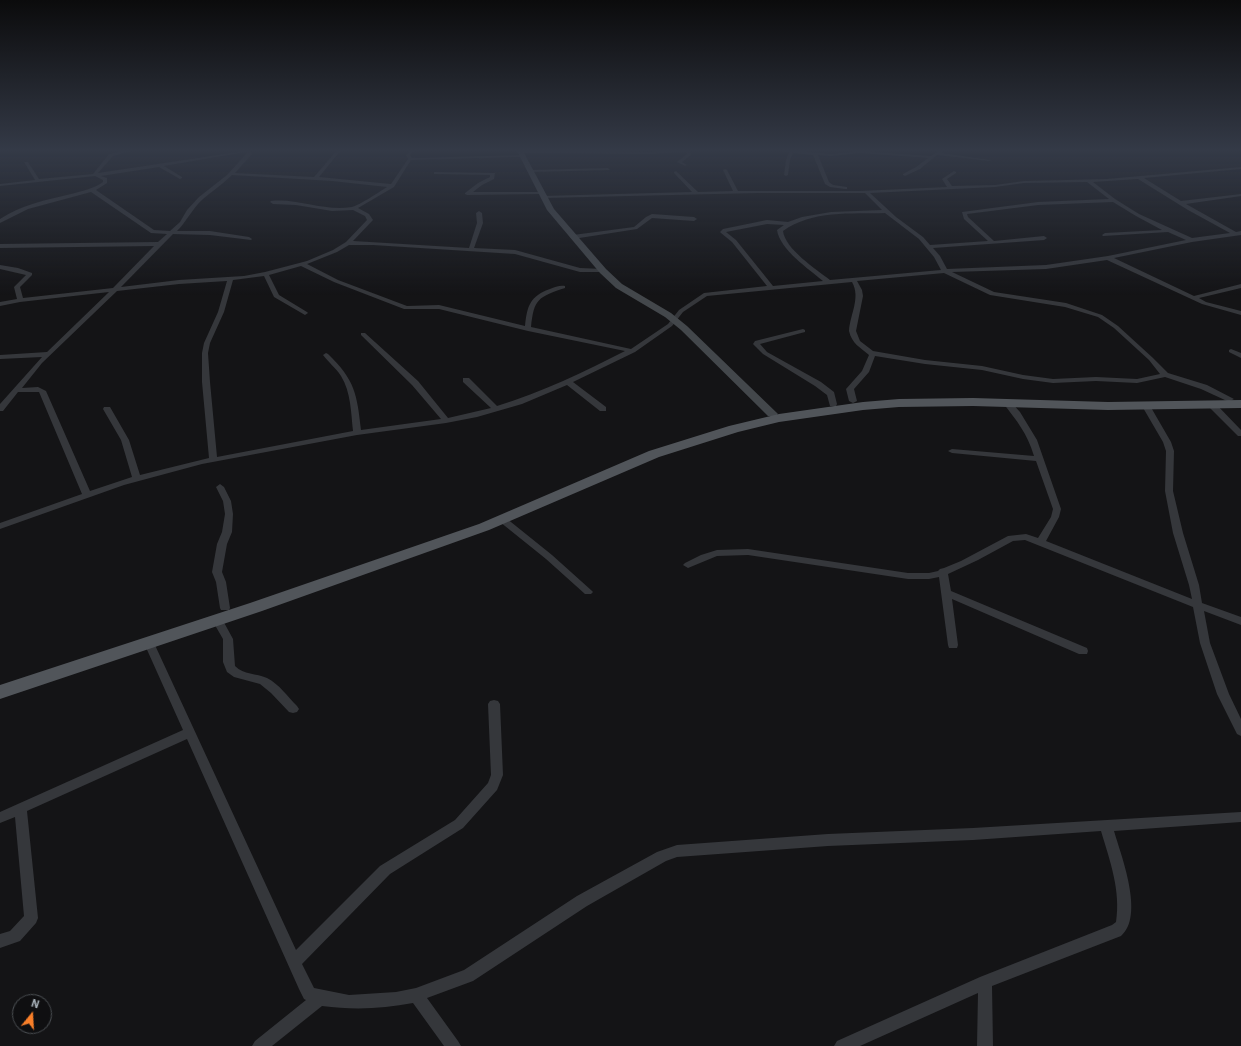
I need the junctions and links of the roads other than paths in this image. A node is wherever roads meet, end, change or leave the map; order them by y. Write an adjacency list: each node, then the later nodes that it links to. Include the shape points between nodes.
1 (66, 198): 17 (street, via 25,208)
2 (104, 198): 20 (street, via 148,230)
3 (201, 198): 20 (street)
4 (372, 198): 13 (street)
5 (544, 198): 23 (street, via 550,210)
6 (870, 198): 14 (street)
7 (1110, 198): 10 (street)
8 (1173, 198): 12 (street)
9 (1226, 198): 12 (street)
10 (1113, 200): 19 (street, via 1149,223); 28 (street, via 1042,203 964,213 966,218)
11 (273, 202): 13 (street, via 332,209)
12 (1181, 203): 21 (street)
13 (354, 208): 27 (street, via 367,215 370,220)
14 (887, 211): 18 (street, via 820,215); 31 (street)
15 (479, 213): 32 (street, via 480,223)
16 (694, 219): 23 (street, via 652,216 635,228)
17 (0, 221)
18 (789, 224): 41 (street, via 780,230 781,237); 44 (street, via 767,222 723,232 734,241)
19 (1167, 231): 22 (street); 26 (street)
20 (171, 233): 25 (street, via 210,232); 29 (street)
21 (1239, 234): 26 (street)
22 (1105, 235)
23 (573, 237): 36 (street)
24 (1044, 238): 28 (street)
25 (248, 239)
26 (1192, 240): 33 (street)
27 (348, 243): 32 (street); 34 (street)
28 (993, 243): 31 (street)
29 (158, 244): 30 (street); 45 (street)
30 (0, 246)
31 (929, 247): 37 (street)
32 (471, 249): 36 (street, via 517,252 569,269)
33 (1108, 258): 37 (street, via 1046,267); 46 (street)
34 (302, 264): 38 (street); 52 (street, via 336,281 406,308 439,307)
35 (0, 267): 47 (street, via 30,274 17,287)
36 (603, 271): 51 (street, via 619,286)
37 (945, 271): 39 (street); 62 (street, via 992,294 1066,306 1100,316 1116,327)
38 (266, 274): 40 (street); 49 (street, via 276,296)
39 (853, 279): 41 (street); 57 (street, via 859,291 853,336)
40 (230, 280): 45 (street, via 180,282); 81 (street, via 205,353)
41 (828, 282): 44 (street)
42 (1241, 286): 46 (street)
43 (562, 287): 52 (street, via 544,292 535,298 530,307)
44 (772, 288): 51 (street, via 706,294 697,298)
45 (113, 290): 47 (street); 58 (street)
46 (1192, 298): 50 (street)
47 (20, 300): 48 (street)
48 (0, 304)
49 (305, 313)
50 (1241, 313)
51 (673, 319): 55 (street, via 670,325); 76 (street)
52 (528, 329): 55 (street)
53 (802, 331): 69 (street, via 756,344 765,353 831,394)
54 (363, 334): 77 (street, via 415,383)
55 (633, 351): 64 (street)
56 (1231, 351): 60 (street)
57 (871, 353): 62 (street, via 1053,380 1138,381); 67 (street, via 865,372 850,390)
58 (49, 354): 61 (street); 65 (street)
59 (326, 355): 78 (street, via 346,378 354,402)
60 (1241, 356)
61 (0, 357)
62 (1165, 375): 66 (street)
63 (466, 380): 74 (street)
64 (568, 382): 74 (street); 75 (street)
65 (16, 390): 72 (street); 85 (street, via 42,391)
66 (1237, 400): 67 (main road, via 938,397); 70 (main road)
67 (853, 402): 69 (main road)
68 (1007, 403): 71 (main road); 82 (street, via 1033,440); 86 (main road, via 937,402 869,405 779,418 654,454)
69 (834, 404): 76 (main road)
70 (1212, 405): 71 (main road); 79 (street)
71 (1146, 406): 93 (street, via 1170,451 1169,491)
72 (0, 409)
73 (107, 409): 83 (street, via 125,440)
74 (496, 409): 77 (street)
75 (603, 410)
76 (772, 414): 94 (main road, via 730,423 644,450 477,522)
77 (446, 421): 78 (street)
78 (357, 432): 81 (street)
79 (1241, 434)
80 (952, 451): 82 (street)
81 (213, 459): 83 (street)
82 (1039, 459): 88 (street, via 1057,509)
83 (137, 479): 85 (street)
84 (220, 487): 94 (street, via 227,501 229,514 217,572 221,582)
85 (87, 495): 87 (street)
86 (503, 520): 91 (street); 94 (main road)
87 (0, 526)
88 (1040, 543): 90 (street, via 1026,538 1011,538); 93 (street)
89 (688, 565): 90 (street, via 723,551 748,552 908,576 935,575)
90 (943, 572): 92 (street)
91 (588, 592)
92 (946, 594): 97 (street); 98 (street)
93 (1197, 605): 95 (street); 104 (street, via 1207,651 1223,694)
94 (221, 614): 96 (main road); 99 (main road); 103 (street, via 228,638 230,668 235,673 266,682)
95 (1241, 620)
96 (149, 643): 99 (main road); 105 (street)
97 (953, 645)
98 (1083, 651)
99 (46, 673): 100 (main road); 101 (main road)
100 (0, 684)
101 (0, 692)
102 (494, 704): 111 (street, via 497,775 493,786 460,824 385,870)
103 (293, 709)
104 (1241, 731)
105 (190, 732): 106 (street); 111 (street)
106 (21, 809): 108 (street); 110 (street, via 31,918 15,936)
107 (1241, 817): 109 (street)
108 (0, 818)
109 (1106, 824): 112 (street, via 1123,886 1123,923 1116,932); 113 (street, via 677,851 662,856 582,901 468,976)
110 (0, 941)
111 (294, 962): 114 (street, via 309,994)
112 (985, 982): 117 (street); 118 (street)
113 (416, 995): 114 (street, via 349,1002); 116 (street)
114 (320, 998): 115 (street)
115 (260, 1046)
116 (453, 1046)
117 (842, 1046)
118 (985, 1046)

